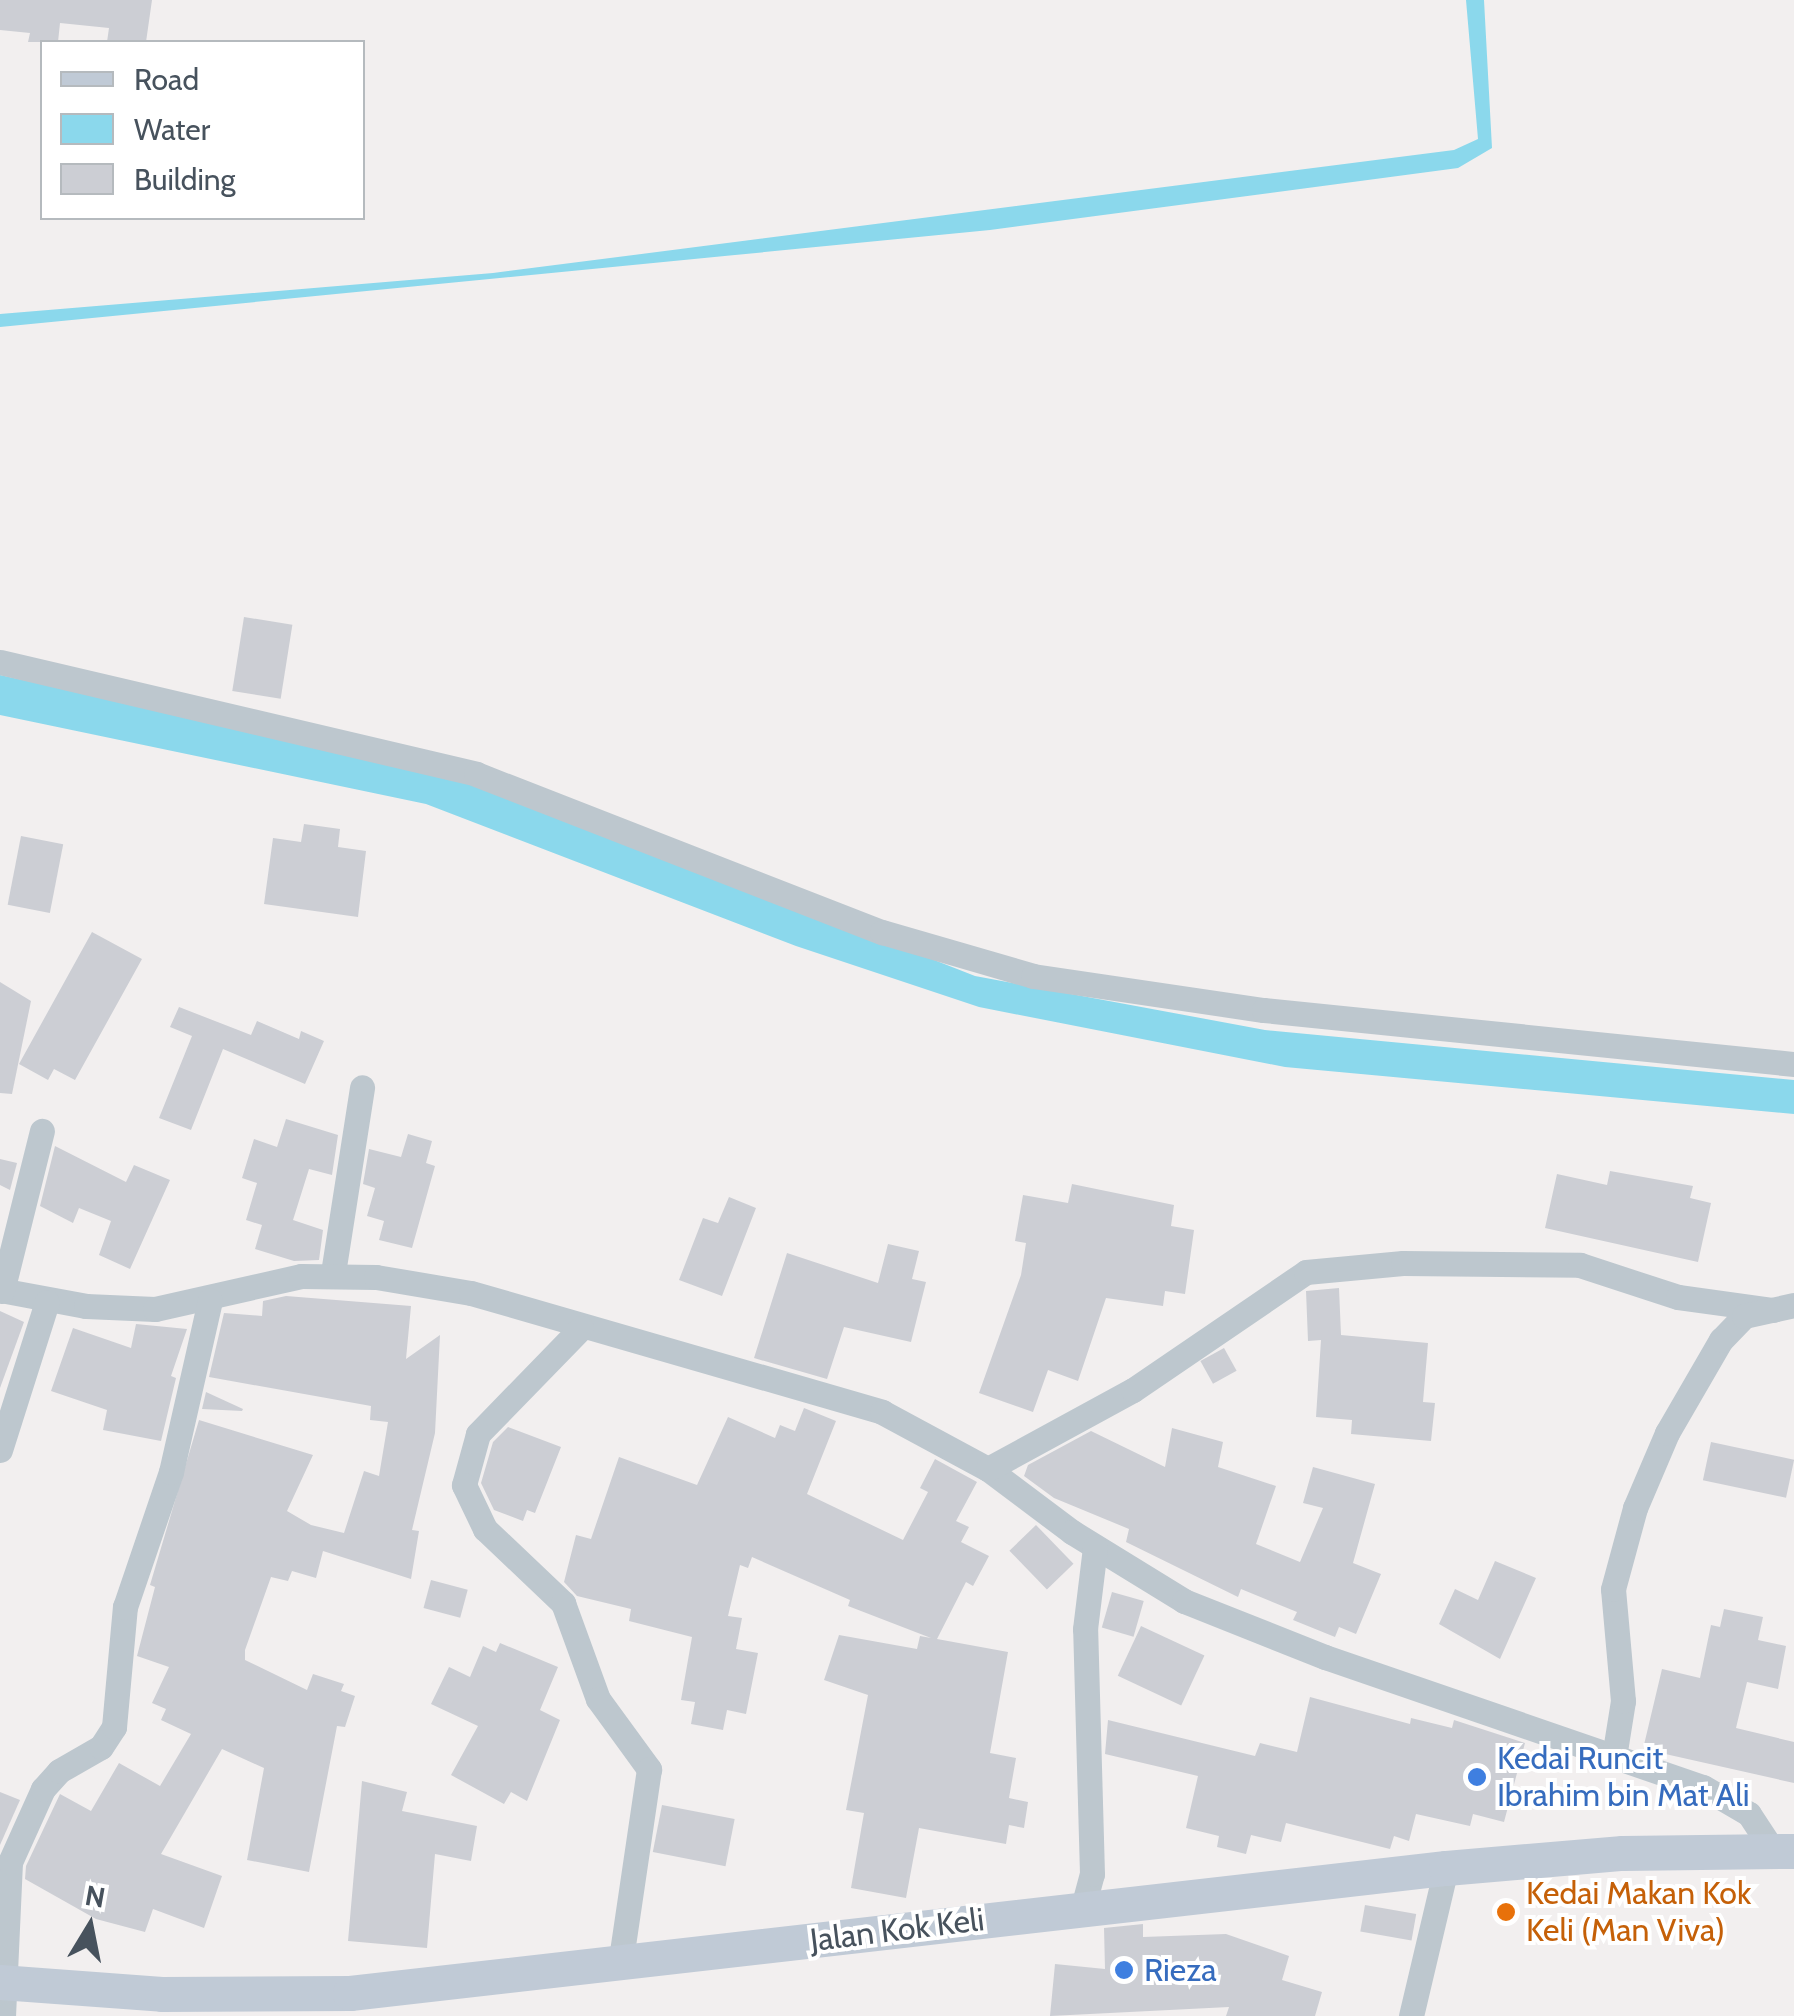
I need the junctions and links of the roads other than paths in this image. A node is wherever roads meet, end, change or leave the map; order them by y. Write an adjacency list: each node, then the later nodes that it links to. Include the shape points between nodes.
1 (0, 662): 2 (street, via 476,774 882,932 1033,976 1264,1010)
2 (1794, 1064)
3 (362, 1087): 5 (street)
4 (42, 1131): 6 (street)
5 (333, 1273): 7 (street); 10 (street, via 470,1293)
6 (1, 1290): 8 (street)
7 (210, 1300): 8 (street, via 123,1309); 19 (street, via 176,1452 125,1607 114,1727 101,1747 59,1771 24,1821 10,1862)
8 (47, 1302): 11 (street)
9 (1783, 1307): 12 (street, via 1678,1296 1580,1265 1306,1272 1132,1390); 14 (street, via 1744,1316 1721,1340 1667,1433 1634,1508 1613,1590 1623,1701)
10 (581, 1328): 12 (street, via 882,1412); 18 (street, via 478,1434 464,1485 485,1529 563,1604 598,1699 649,1769)
11 (0, 1450)
12 (988, 1469): 13 (street)
13 (1095, 1548): 14 (street, via 1184,1601 1271,1637); 17 (street, via 1085,1628 1092,1874)
14 (1614, 1757): 15 (street, via 1724,1797)
15 (1783, 1850): 16 (street, Jalan Kok Keli)
16 (1446, 1868): 17 (street, Jalan Kok Keli); 20 (street)
17 (1084, 1907): 18 (street, Jalan Kok Keli)
18 (620, 1965): 19 (street, Jalan Kok Keli, via 272,1998)
19 (2, 1993)
20 (1411, 2016)

